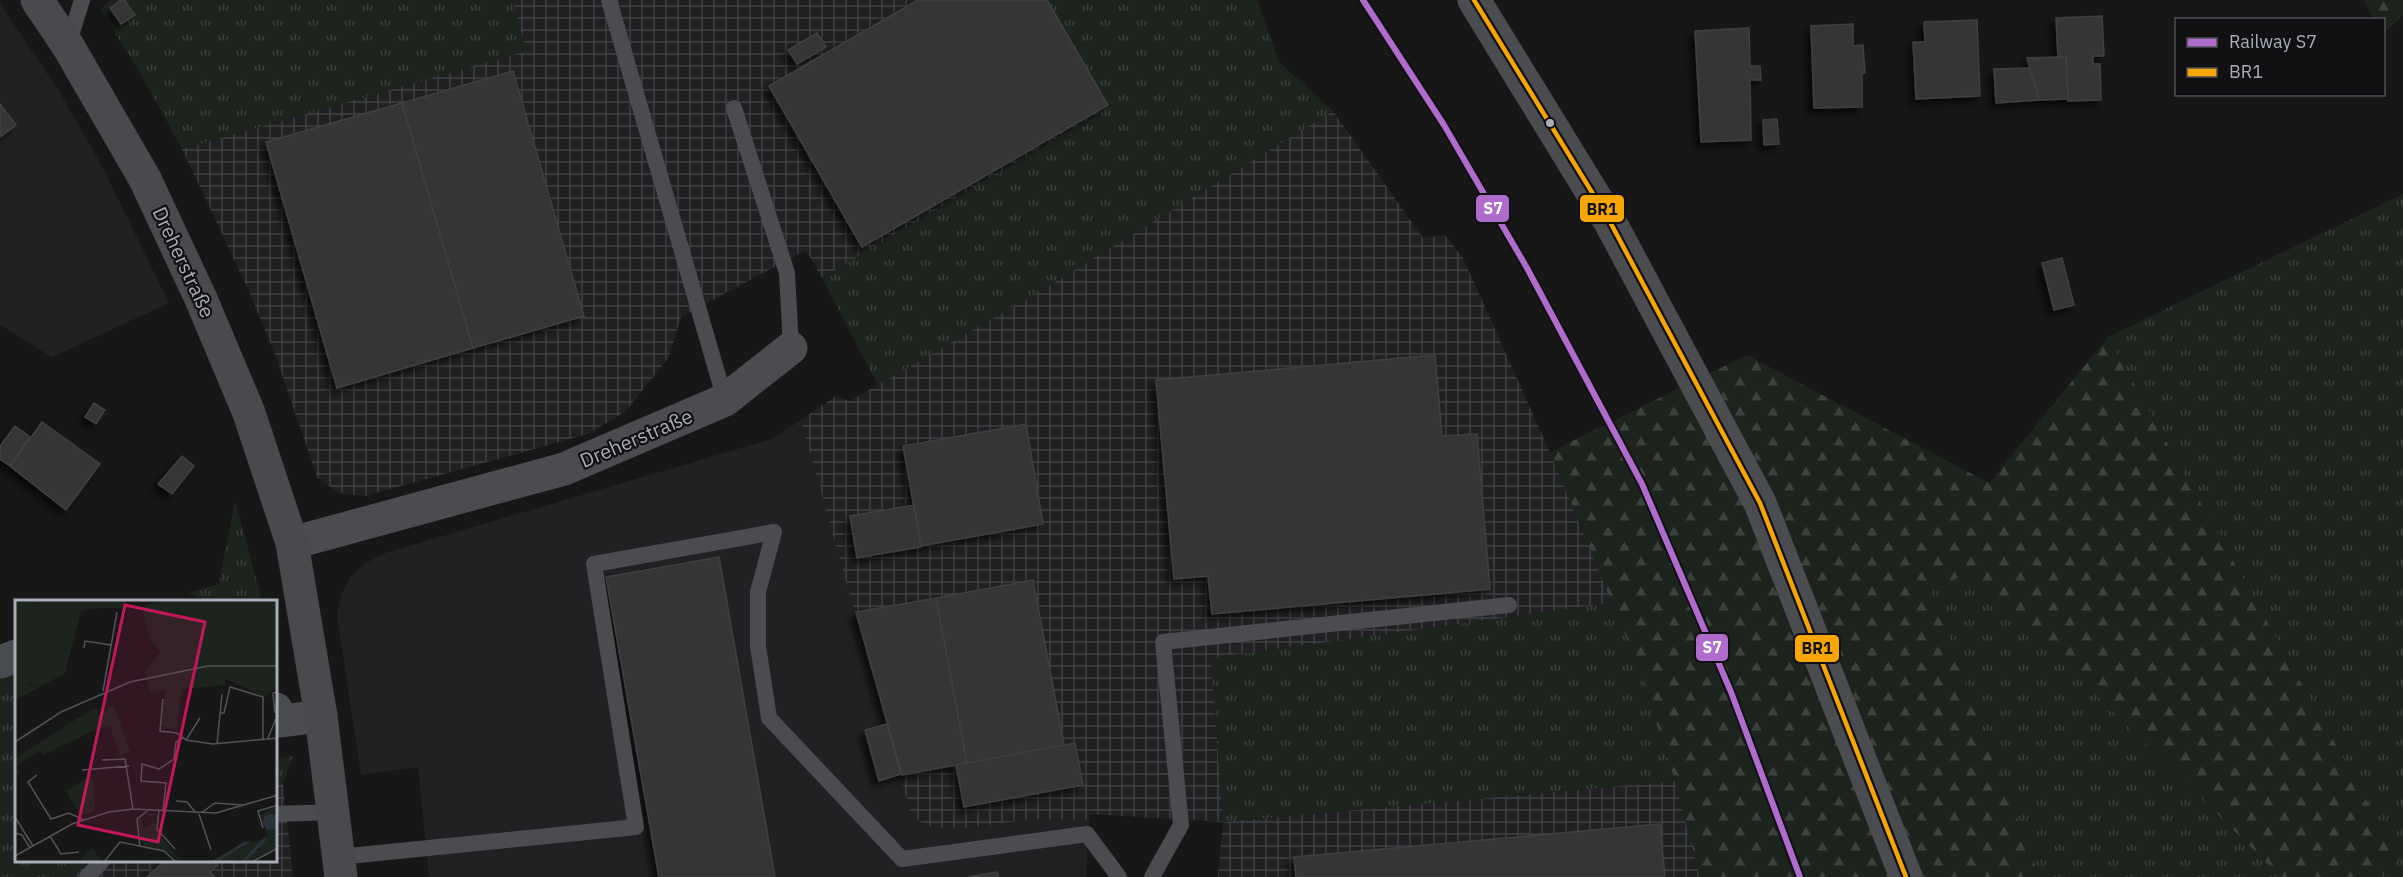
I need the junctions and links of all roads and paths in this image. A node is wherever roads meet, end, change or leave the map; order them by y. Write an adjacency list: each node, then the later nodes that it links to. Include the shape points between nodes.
1 (37, 0): 5 (main road, Dreherstraße)
2 (82, 0): 5 (lane)
3 (609, 0): 8 (lane)
4 (1474, 0): 22 (street, via 1609,220 1760,503)
5 (68, 46): 9 (main road, Dreherstraße, via 145,179 201,299 249,413)
6 (734, 108): 7 (lane, via 787,273)
7 (791, 348): 8 (street, Dreherstraße)
8 (725, 400): 9 (street, Dreherstraße, via 564,469)
9 (292, 543): 14 (main road, Dreherstraße)
10 (1509, 605): 21 (lane, via 1163,642 1180,825)
11 (15, 656): 12 (street)
12 (0, 662)
13 (278, 714): 14 (street, via 281,721)
14 (321, 716): 15 (main road, Dreherstraße)
15 (333, 812): 16 (lane); 18 (main road, Dreherstraße)
16 (278, 814)
17 (103, 862): 19 (lane)
18 (340, 867): 20 (lane, via 636,827 594,564 774,532 758,592 758,646 769,718 902,859 1087,834)
19 (87, 877)
20 (1119, 877)
21 (1152, 877)
22 (1906, 877)

